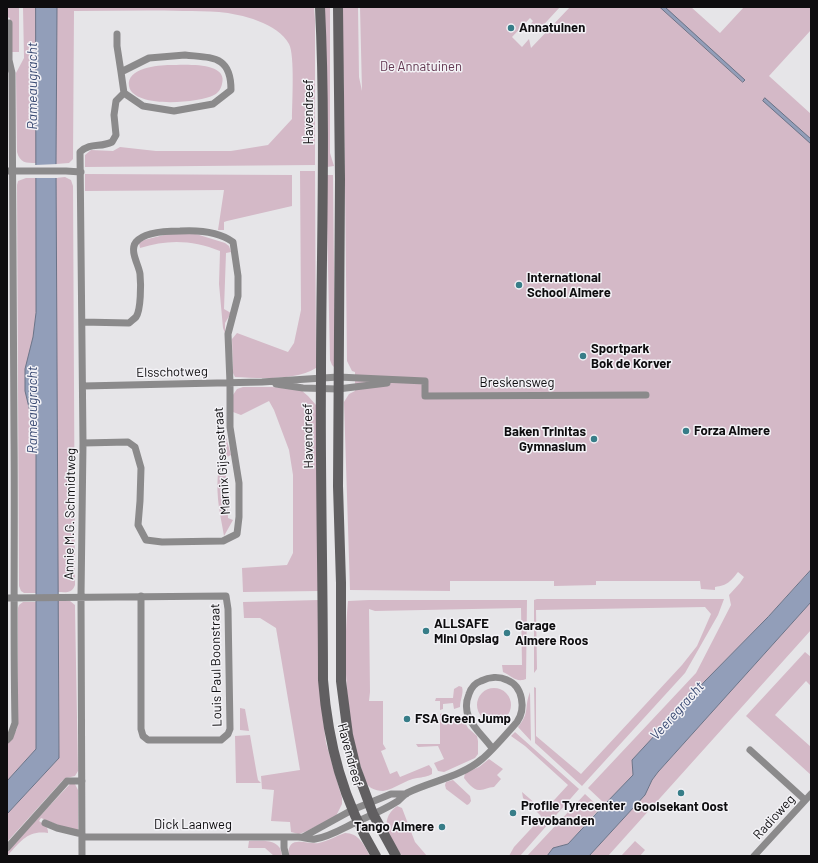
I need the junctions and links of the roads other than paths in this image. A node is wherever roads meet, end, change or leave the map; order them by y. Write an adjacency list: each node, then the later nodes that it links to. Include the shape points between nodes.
1 (320, 7): 13 (main road, Havendreef)
2 (338, 8): 12 (main road, Havendreef)
3 (9, 23): 5 (street)
4 (117, 34): 6 (street)
5 (8, 60): 8 (street, via 12,73)
6 (121, 72): 7 (street); 7 (street, via 149,58 185,55 215,58 226,66 231,78 231,90 213,104 174,111 143,106)
7 (124, 93): 9 (street, Annie M.G. Schmidtweg, via 116,101 116,135 109,144 92,145 80,152)
8 (9, 171): 9 (street); 10 (street)
9 (81, 172): 11 (street, Annie M.G. Schmidtweg)
10 (10, 267): 22 (street)
11 (82, 322): 16 (street, via 129,323 137,316 141,294 140,274 133,249 136,242 143,237 163,231 196,230 225,236 233,242 238,276 238,296 228,334); 17 (street, Annie M.G. Schmidtweg)
12 (338, 377): 13 (street, Elsschotweg); 14 (street, Breskensweg); 19 (main road, Havendreef)
13 (321, 378): 15 (street, Elsschotweg); 18 (main road, Havendreef)
14 (402, 381): 19 (street, Breskensweg); 20 (street, Breskensweg, via 425,381 425,396)
15 (262, 382): 16 (street, Elsschotweg); 18 (street, Elsschotweg)
16 (230, 383): 17 (street, Elsschotweg); 21 (street, Marnix Gijsenstraat, via 230,427 239,483 239,517 238,534 223,541 146,540 138,525 141,468 135,447 128,442)
17 (82, 386): 21 (street, Annie M.G. Schmidtweg)
18 (321, 389): 19 (street, Breskensweg); 34 (main road, Havendreef, via 323,680 333,751)
19 (338, 389): 33 (main road, Havendreef, via 342,700 351,750)
20 (646, 395)
21 (83, 443): 23 (street, Annie M.G. Schmidtweg)
22 (11, 506): 25 (street)
23 (81, 596): 24 (street, Louis Paul Boonstraat); 25 (street, Louis Paul Boonstraat); 29 (street, Annie M.G. Schmidtweg)
24 (141, 596): 24 (street, Louis Paul Boonstraat, via 143,736 148,740 221,740 230,729 226,596)
25 (10, 598): 26 (street, via 15,723)
26 (7, 740)
27 (492, 748): 27 (street, via 517,721 522,707 519,691 512,683 494,677 478,682 472,687 466,705 468,718); 30 (street, via 471,766)
28 (750, 750): 32 (street)
29 (82, 781): 38 (street, Annie M.G. Schmidtweg); 41 (street, via 67,781)
30 (406, 794): 33 (street, Dick Laanweg, via 391,794); 35 (street, Dick Laanweg)
31 (811, 794): 32 (street, Radioweg)
32 (805, 800): 46 (street, Radioweg)
33 (368, 803): 34 (street, Dick Laanweg); 35 (main road, Havendreef)
34 (352, 810): 36 (main road, Havendreef); 40 (street, Dick Laanweg)
35 (373, 814): 36 (street, Dick Laanweg); 45 (main road, Havendreef)
36 (358, 822): 40 (street, Dick Laanweg, via 318,838); 44 (main road, Havendreef)
37 (46, 823): 38 (street, Dick Laanweg)
38 (82, 835): 39 (street, Dick Laanweg); 42 (street, Annie M.G. Schmidtweg)
39 (284, 837): 40 (street, Dick Laanweg); 43 (street)
40 (303, 837)
41 (7, 848)
42 (82, 856)
43 (286, 856)
44 (376, 856)
45 (396, 856)
46 (754, 856)

